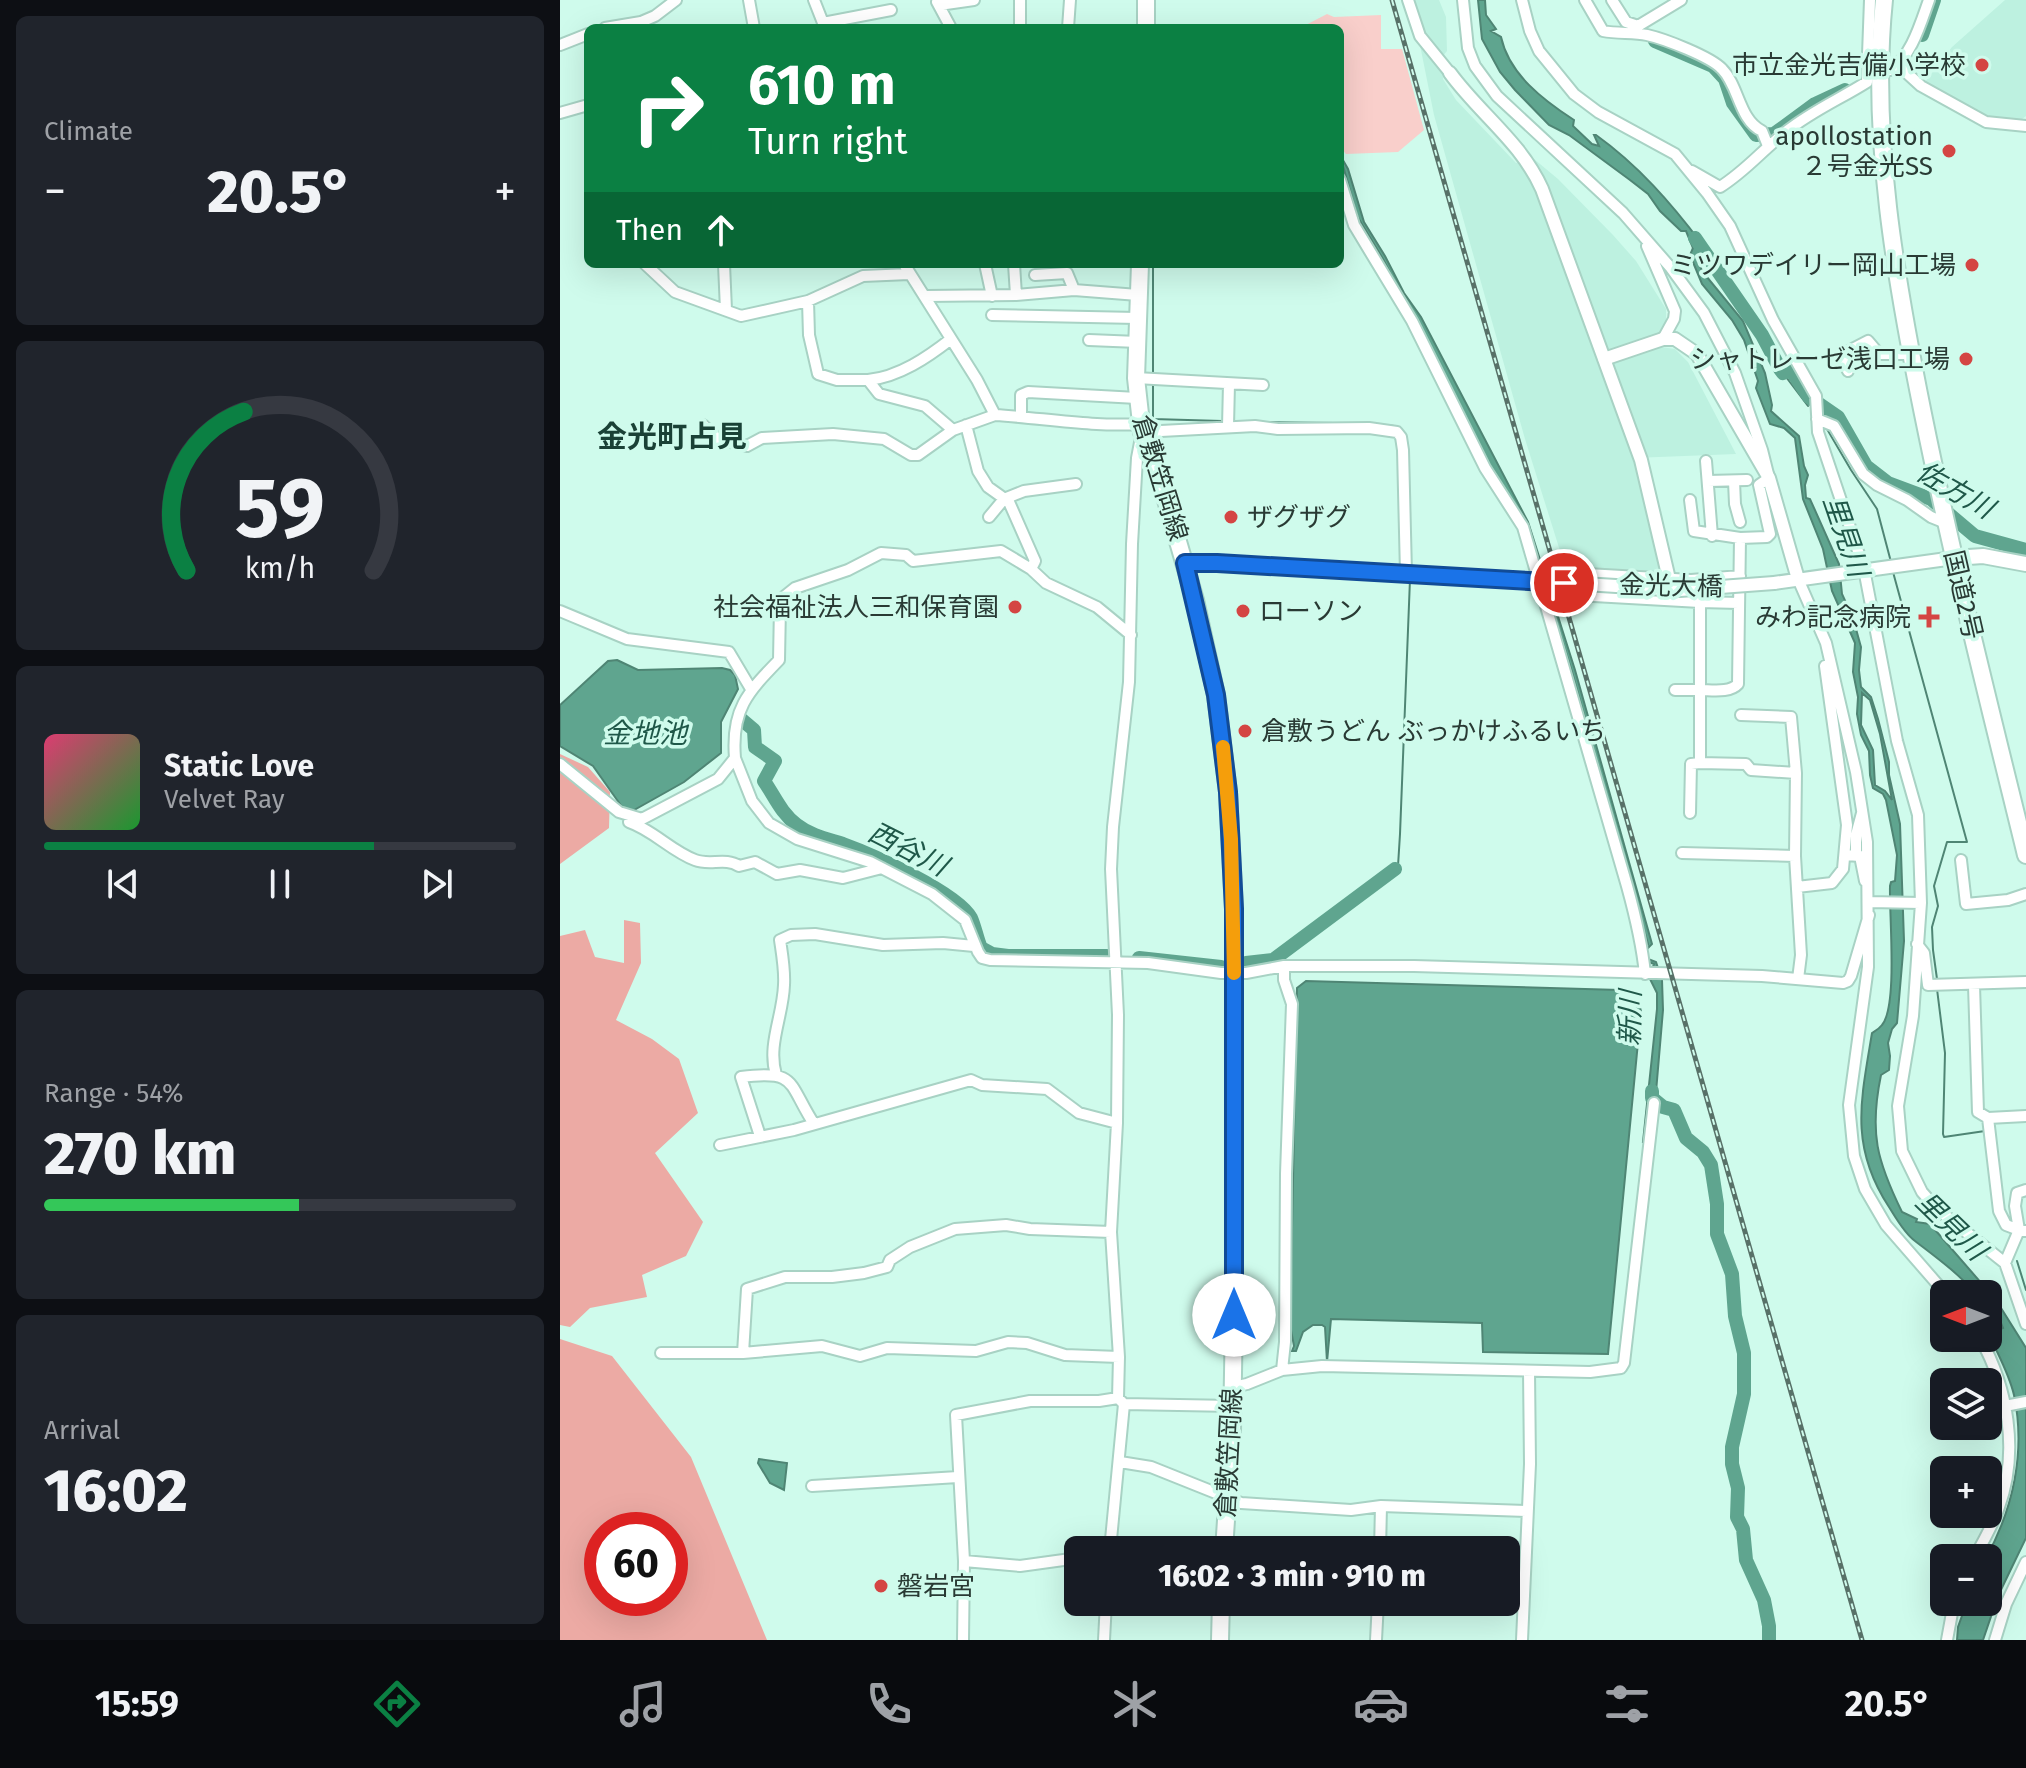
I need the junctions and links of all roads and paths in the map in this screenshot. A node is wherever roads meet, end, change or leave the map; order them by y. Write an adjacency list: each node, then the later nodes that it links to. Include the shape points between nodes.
1 (676, 0): 19 (street, via 655,16)
2 (749, 0): 20 (street)
3 (814, 0): 21 (street)
4 (974, 0): 17 (street)
5 (1020, 0): 24 (street)
6 (1070, 0): 25 (street)
7 (1146, 0): 26 (main road)
8 (1408, 0): 29 (street, via 1420,36)
9 (1463, 0): 38 (street, via 1468,48 1497,96 1623,213)
10 (1522, 0): 34 (street, via 1539,51 1574,94 1675,154)
11 (1585, 0): 33 (street, via 1603,31 1649,35 1717,64)
12 (1612, 0): 13 (street, via 1626,22 1638,26)
13 (1681, 0)
14 (1870, 0): 33 (street, via 1867,82)
15 (1884, 0): 59 (main road, 国道2号, via 1883,132)
16 (1929, 0): 32 (street, via 1894,68 1986,122)
17 (938, 3): 23 (street)
18 (891, 10): 22 (street)
19 (629, 24)
20 (753, 24)
21 (823, 24)
22 (832, 24)
23 (949, 24)
24 (1020, 24)
25 (1068, 24)
26 (1146, 24)
27 (584, 36): 28 (street)
28 (560, 45)
29 (1450, 73): 60 (street, via 1529,162)
30 (584, 106): 31 (street)
31 (560, 113)
32 (2026, 126)
33 (1765, 140): 35 (street, via 1745,172)
34 (1690, 171): 35 (street); 37 (street)
35 (1720, 187): 37 (street)
36 (1344, 193): 130 (street, via 1354,225 1412,321 1485,468 1523,527 1627,886)
37 (1726, 220): 67 (street, via 1816,396)
38 (1645, 240): 56 (street, via 1675,311); 76 (street, via 1685,286 1716,335 1735,373)
39 (649, 268): 52 (street, via 675,292)
40 (724, 268): 52 (street)
41 (986, 268): 50 (street)
42 (1014, 268): 47 (street)
43 (1140, 268): 48 (main road, 倉敷笠岡線)
44 (907, 269): 49 (street); 51 (street, via 863,276)
45 (1035, 275): 46 (street, via 1067,273)
46 (1074, 290): 47 (street); 48 (street)
47 (1016, 295): 50 (street)
48 (1138, 295): 54 (main road, 倉敷笠岡線)
49 (925, 296): 50 (street); 55 (street)
50 (992, 296)
51 (808, 301): 52 (street, via 741,316); 63 (street, via 818,374)
52 (726, 310)
53 (992, 315): 54 (street)
54 (1137, 318): 58 (main road, 倉敷笠岡線)
55 (951, 339): 63 (street, via 929,356); 68 (street)
56 (1663, 339): 60 (street); 76 (street, via 1675,339 1697,354)
57 (1089, 340): 58 (street)
58 (1138, 342): 62 (main road, 倉敷笠岡線)
59 (1911, 354): 61 (street, via 1879,354 1868,341 1841,355); 83 (main road, 国道2号)
60 (1604, 359): 95 (street, via 1641,460)
61 (1848, 371)
62 (1148, 379): 64 (street); 66 (main road, 倉敷笠岡線)
63 (868, 380): 74 (street, via 879,394 925,406)
64 (1229, 384): 65 (street); 70 (street)
65 (1263, 385)
66 (1137, 398): 69 (street, via 1028,392 1021,395); 73 (main road, 倉敷笠岡線)
67 (1817, 414): 83 (street, via 1834,426 1863,474 1931,517); 92 (street)
68 (995, 415): 69 (street); 72 (street)
69 (1021, 415): 73 (street)
70 (1228, 422): 73 (street); 93 (street, via 1278,429 1397,432 1403,450)
71 (703, 425): 74 (street, via 718,439 747,446 762,438 833,434 884,439 911,455)
72 (966, 425): 74 (street); 81 (street, via 978,471)
73 (1141, 428): 89 (main road, 倉敷笠岡線); 101 (street)
74 (953, 430)
75 (1706, 461): 78 (street)
76 (1769, 478): 87 (street, via 1759,485 1770,534); 96 (street)
77 (1747, 480): 79 (street)
78 (1708, 481): 79 (street); 86 (street)
79 (1734, 481): 85 (street)
80 (1076, 484): 81 (street)
81 (1004, 499): 84 (street); 91 (street, via 1035,561)
82 (1690, 500): 86 (street, via 1694,531)
83 (1944, 515): 88 (main road, 国道2号)
84 (989, 517)
85 (1740, 522)
86 (1712, 536): 87 (street)
87 (1740, 538): 94 (street)
88 (1954, 558): 90 (main road, via 1983,556); 92 (street, 金光大橋); 116 (main road, 国道2号)
89 (1185, 563): 93 (street, 金光大橋); 129 (main road, 倉敷笠岡線, via 1223,746)
90 (2026, 564)
91 (1031, 569): 101 (street, via 1046,583 1097,607); 103 (street, via 1001,551 913,561 906,555 881,553 795,588 780,606 779,660)
92 (1858, 570): 96 (street, 金光大橋); 123 (street, via 1918,815)
93 (1409, 573): 96 (street, 金光大橋, bridge, via 1680,590)
94 (1740, 576): 95 (street); 99 (street)
95 (1669, 579): 97 (street); 97 (street, via 1570,573 1576,595)
96 (1802, 579): 102 (street)
97 (1674, 601): 98 (street)
98 (1700, 602): 99 (street); 105 (street)
99 (1739, 603): 105 (street, via 1738,684)
100 (560, 611): 103 (street, via 627,639 729,652)
101 (1131, 635): 127 (street, via 1113,827)
102 (1826, 643): 111 (street); 115 (street, via 1822,650)
103 (751, 689): 107 (street, via 736,720)
104 (1675, 690): 105 (street)
105 (1700, 690): 108 (street)
106 (1741, 715): 110 (street, via 1791,717)
107 (735, 758): 112 (street, via 718,779 642,819); 119 (street, via 752,801 769,823 797,839)
108 (1700, 763): 110 (street); 113 (street, via 1691,764)
109 (560, 764): 112 (street)
110 (1796, 773): 117 (street)
111 (1863, 811): 115 (street); 122 (street)
112 (619, 812): 119 (street, via 625,821 698,862 755,862 777,874 800,870 843,878)
113 (1690, 813)
114 (1682, 853): 117 (street)
115 (1851, 854): 120 (street, via 1832,883); 122 (street, via 1860,856)
116 (2026, 855)
117 (1795, 856): 120 (street)
118 (1961, 860): 121 (street, via 1966,904)
119 (882, 868): 126 (street, via 952,907 965,920)
120 (1797, 887): 131 (street)
121 (2026, 894)
122 (1870, 900): 123 (street); 124 (street)
123 (1918, 903): 125 (street)
124 (1869, 915): 131 (street, via 1848,981); 146 (street, via 1866,988 1849,1105 1854,1156 1886,1225)
125 (1917, 944): 133 (street, via 1924,953 1928,985); 145 (street, via 1913,1016 1898,1106 1902,1151 1922,1192 1937,1209)
126 (974, 946): 127 (street, via 990,960); 134 (street, via 883,945 815,934 780,940 785,983 772,1047)
127 (1115, 963): 129 (street); 138 (street)
128 (1284, 966): 129 (street); 130 (street); 152 (street, via 1292,1004)
129 (1234, 973): 154 (main road, 倉敷笠岡線)
130 (1645, 974): 131 (street)
131 (1798, 979)
132 (2026, 982): 133 (street)
133 (1974, 985): 137 (street, via 1976,1108)
134 (776, 1075): 139 (street, via 789,1079); 140 (street, via 741,1077)
135 (1654, 1103): 153 (street, via 1624,1363 1621,1368 1590,1372)
136 (2026, 1116): 137 (street)
137 (1988, 1118): 143 (street, via 1999,1211 2006,1225)
138 (1117, 1123): 139 (street, via 1079,1113 1047,1089 971,1080); 144 (street)
139 (814, 1124): 140 (street)
140 (760, 1136): 141 (street)
141 (720, 1145)
142 (2026, 1190): 143 (street, via 2015,1198)
143 (2022, 1230): 145 (street)
144 (1111, 1232): 150 (street, via 1006,1225 955,1229 910,1247 887,1267 832,1277 785,1277 747,1289); 151 (street)
145 (2005, 1263): 147 (street)
146 (1934, 1280)
147 (2025, 1318)
148 (1987, 1352): 157 (street)
149 (661, 1353): 150 (street)
150 (743, 1353): 151 (street, via 822,1346 860,1356 887,1348 976,1351 1008,1342 1065,1355)
151 (1119, 1357): 155 (street)
152 (1282, 1370): 153 (street, via 1322,1366); 154 (street)
153 (1529, 1371): 164 (street)
154 (1233, 1387): 158 (main road, 倉敷笠岡線)
155 (1121, 1401): 158 (street); 159 (street); 160 (street, via 1030,1401 956,1415)
156 (2026, 1402): 157 (street)
157 (2006, 1405): 168 (street, via 2009,1455 2004,1489)
158 (1233, 1406): 162 (main road, 倉敷笠岡線)
159 (1120, 1462): 162 (street, via 1151,1467); 165 (street)
160 (958, 1477): 161 (street); 170 (street)
161 (812, 1486)
162 (1227, 1498): 163 (street, via 1351,1510); 166 (main road, 倉敷笠岡線)
163 (1381, 1506): 164 (street); 167 (street)
164 (1527, 1511): 180 (street)
165 (1112, 1536)
166 (1225, 1536)
167 (1380, 1536)
168 (1981, 1544)
169 (1064, 1560): 170 (street, via 1020,1566)
170 (964, 1561): 176 (street)
171 (2026, 1562): 182 (street)
172 (1105, 1616): 177 (street)
173 (1221, 1616): 178 (main road)
174 (1377, 1616): 179 (street)
175 (1951, 1616): 181 (street)
176 (963, 1640)
177 (1104, 1640)
178 (1220, 1640)
179 (1376, 1640)
180 (1522, 1640)
181 (1947, 1640)
182 (1995, 1640)

